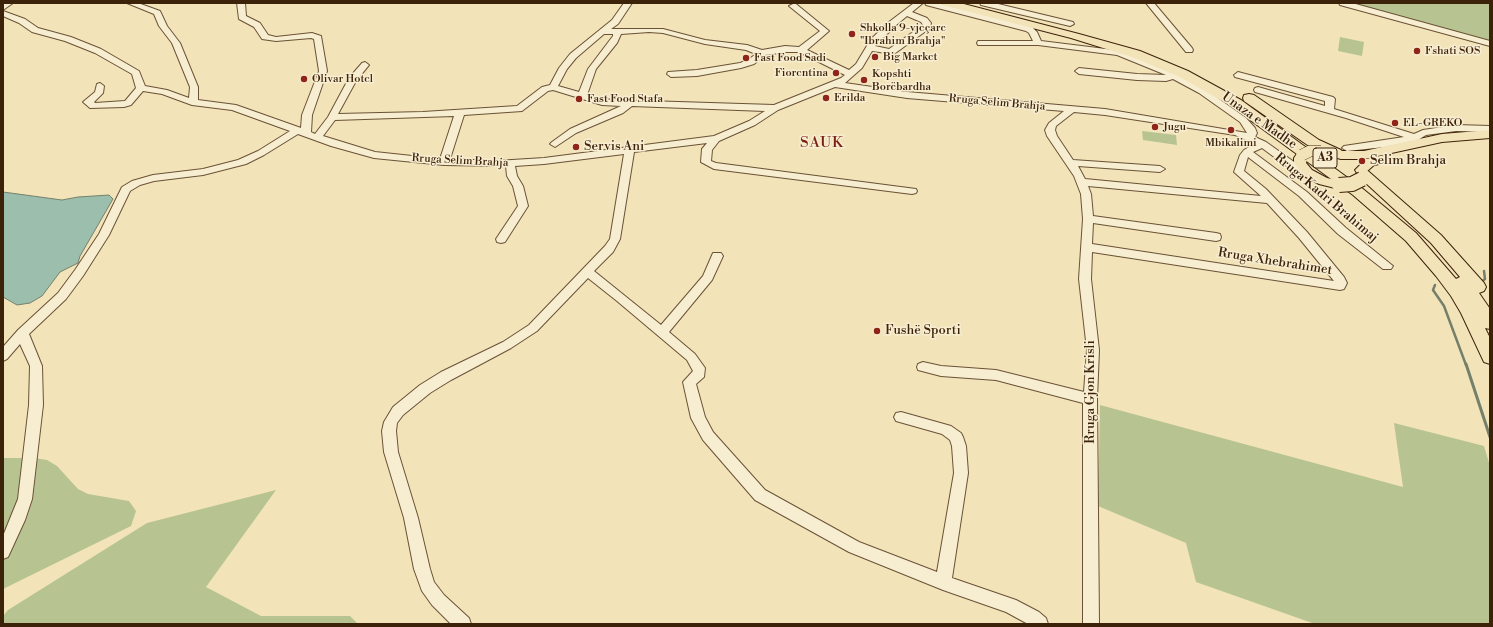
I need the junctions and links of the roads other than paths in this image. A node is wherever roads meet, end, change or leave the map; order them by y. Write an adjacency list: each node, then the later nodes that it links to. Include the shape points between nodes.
1 (9, 3): 13 (street)
2 (131, 3): 39 (street, via 157,13 176,43 194,87)
3 (241, 3): 48 (street, via 242,17 257,25 265,36 276,39 312,35 318,38 322,80)
4 (628, 3): 17 (street, via 615,22)
5 (919, 3): 15 (street)
6 (928, 3): 20 (street, via 1029,29)
7 (947, 3): 29 (highway, Unaza e Madhe / A3, via 1100,43 1136,54)
8 (966, 3): 21 (highway, Unaza e Madhe / A3)
9 (984, 3): 16 (street)
10 (1150, 3): 25 (street)
11 (1344, 3): 22 (street)
12 (793, 6): 24 (street, via 826,31)
13 (3, 8)
14 (3, 13): 36 (street, via 35,30 98,51 136,73)
15 (906, 13): 23 (street, via 874,41); 23 (street, via 924,20 928,26 891,52)
16 (1070, 24)
17 (602, 32): 18 (street); 35 (street, via 573,56)
18 (617, 33): 26 (street, via 663,31); 38 (street, via 614,41 592,69)
19 (981, 43): 20 (street)
20 (1038, 44): 29 (street, via 1119,53)
21 (1120, 44): 60 (highway, via 1168,58 1224,84 1272,113 1314,143); 80 (highway, Unaza e Madhe / A3, via 1172,63 1230,92 1262,112 1370,191 1438,252 1462,280)
22 (1490, 44)
23 (870, 48): 31 (street, via 859,66)
24 (800, 50): 26 (street, via 785,49); 31 (street)
25 (1190, 50)
26 (762, 53): 30 (street, via 751,62 741,65 697,73)
27 (365, 65): 45 (street, via 352,80)
28 (1079, 71): 29 (street, via 1166,78)
29 (1173, 72): 51 (street, via 1238,116 1250,128); 61 (highway, via 1232,105); 84 (highway, Unaza e Madhe / A3, via 1206,85 1253,114 1394,222 1427,254 1457,292)
30 (671, 74)
31 (850, 74): 33 (street)
32 (1238, 75): 43 (street, via 1330,99)
33 (835, 84): 41 (street, Rruga Selim Brahja); 42 (street, Rruga Selim Brahja, via 907,95)
34 (100, 86): 36 (street, via 99,93 88,102 93,106 128,103)
35 (553, 87): 38 (street); 44 (street, via 545,89 519,109)
36 (141, 88): 39 (street, Rruga Selim Brahja, via 164,92)
37 (1258, 90): 43 (street)
38 (582, 96): 40 (street, via 602,102)
39 (192, 102): 48 (street, Rruga Selim Brahja, via 233,107)
40 (630, 104): 41 (street); 56 (street, via 573,132)
41 (775, 108): 53 (street, Rruga Selim Brahja, via 752,123)
42 (1072, 109): 51 (street, Rruga Selim Brahja, via 1231,132); 64 (street, Rruga Gjon Krisli, via 1052,125 1050,130)
43 (1329, 110): 52 (street)
44 (460, 113): 45 (street); 62 (street)
45 (332, 117): 50 (street)
46 (1473, 128): 47 (street); 52 (street, via 1461,127 1423,133); 55 (main road, via 1440,133)
47 (1490, 129)
48 (302, 131): 50 (street, Rruga Selim Brahja); 82 (street, via 242,162 203,172 153,178 126,189 104,235 79,273 62,296)
49 (1490, 134): 55 (main road, via 1460,135)
50 (317, 138): 62 (street, Rruga Selim Brahja, via 374,154)
51 (1250, 138): 57 (street, Rruga Selim Brahja)
52 (1416, 138): 60 (street)
53 (716, 139): 58 (street, Rruga Selim Brahja); 70 (street, via 707,149 706,158 706,162 714,166)
54 (1490, 140): 67 (main road, via 1442,145 1370,162)
55 (1428, 141): 60 (main road, via 1364,155)
56 (555, 144)
57 (1266, 147): 59 (street, via 1254,147); 61 (street, Rruga Selim Brahja); 66 (street, Rruga Selim Brahja, via 1293,166)
58 (629, 151): 63 (street, Rruga Selim Brahja); 78 (street, via 615,238 609,249)
59 (1247, 152): 71 (street, Rruga Xhebrahimet, via 1239,172); 77 (street, Rruga Kadri Brahimaj, via 1303,194 1342,231)
60 (1341, 152): 61 (main road, bridge, via 1310,151); 67 (main road, via 1353,162)
61 (1301, 156): 66 (main road, via 1301,166)
62 (444, 162): 63 (street, Rruga Selim Brahja)
63 (510, 163): 74 (street, via 523,206)
64 (1072, 163): 65 (street); 68 (street, Rruga Gjon Krisli)
65 (1160, 169)
66 (1310, 174): 69 (main road)
67 (1362, 175): 69 (main road, bridge, via 1354,184); 79 (highway, via 1440,242)
68 (1082, 182): 71 (street); 72 (street, Rruga Gjon Krisli, via 1086,194)
69 (1335, 184): 85 (highway, via 1368,206 1396,230 1424,260)
70 (912, 191)
71 (1271, 200): 75 (street, Rruga Xhebrahimet, via 1340,280 1340,286)
72 (1088, 219): 73 (street); 75 (street, Rruga Gjon Krisli)
73 (1216, 237)
74 (501, 240)
75 (1086, 247): 87 (street, Rruga Gjon Krisli, via 1085,279 1093,350)
76 (717, 256): 81 (street, via 708,277)
77 (1387, 266)
78 (587, 272): 81 (street); 91 (street, via 533,328 425,388 398,411 391,422 391,452 411,518 424,575 438,600)
79 (1490, 303)
80 (1490, 323)
81 (663, 331): 90 (street, via 699,368 699,373 688,382 698,418 708,436 760,495 854,547)
82 (22, 333): 83 (street); 89 (street, via 36,366 36,405 25,499)
83 (3, 356)
84 (1490, 357)
85 (1490, 364)
86 (923, 367): 87 (street, via 941,371 996,375)
87 (1090, 399): 93 (street, Rruga Gjon Krisli)
88 (901, 417): 90 (street, via 946,430 956,437 959,446 961,473)
89 (3, 552)
90 (943, 582): 92 (street, via 1010,606)
91 (460, 621)
92 (1040, 624)
93 (1091, 624)

